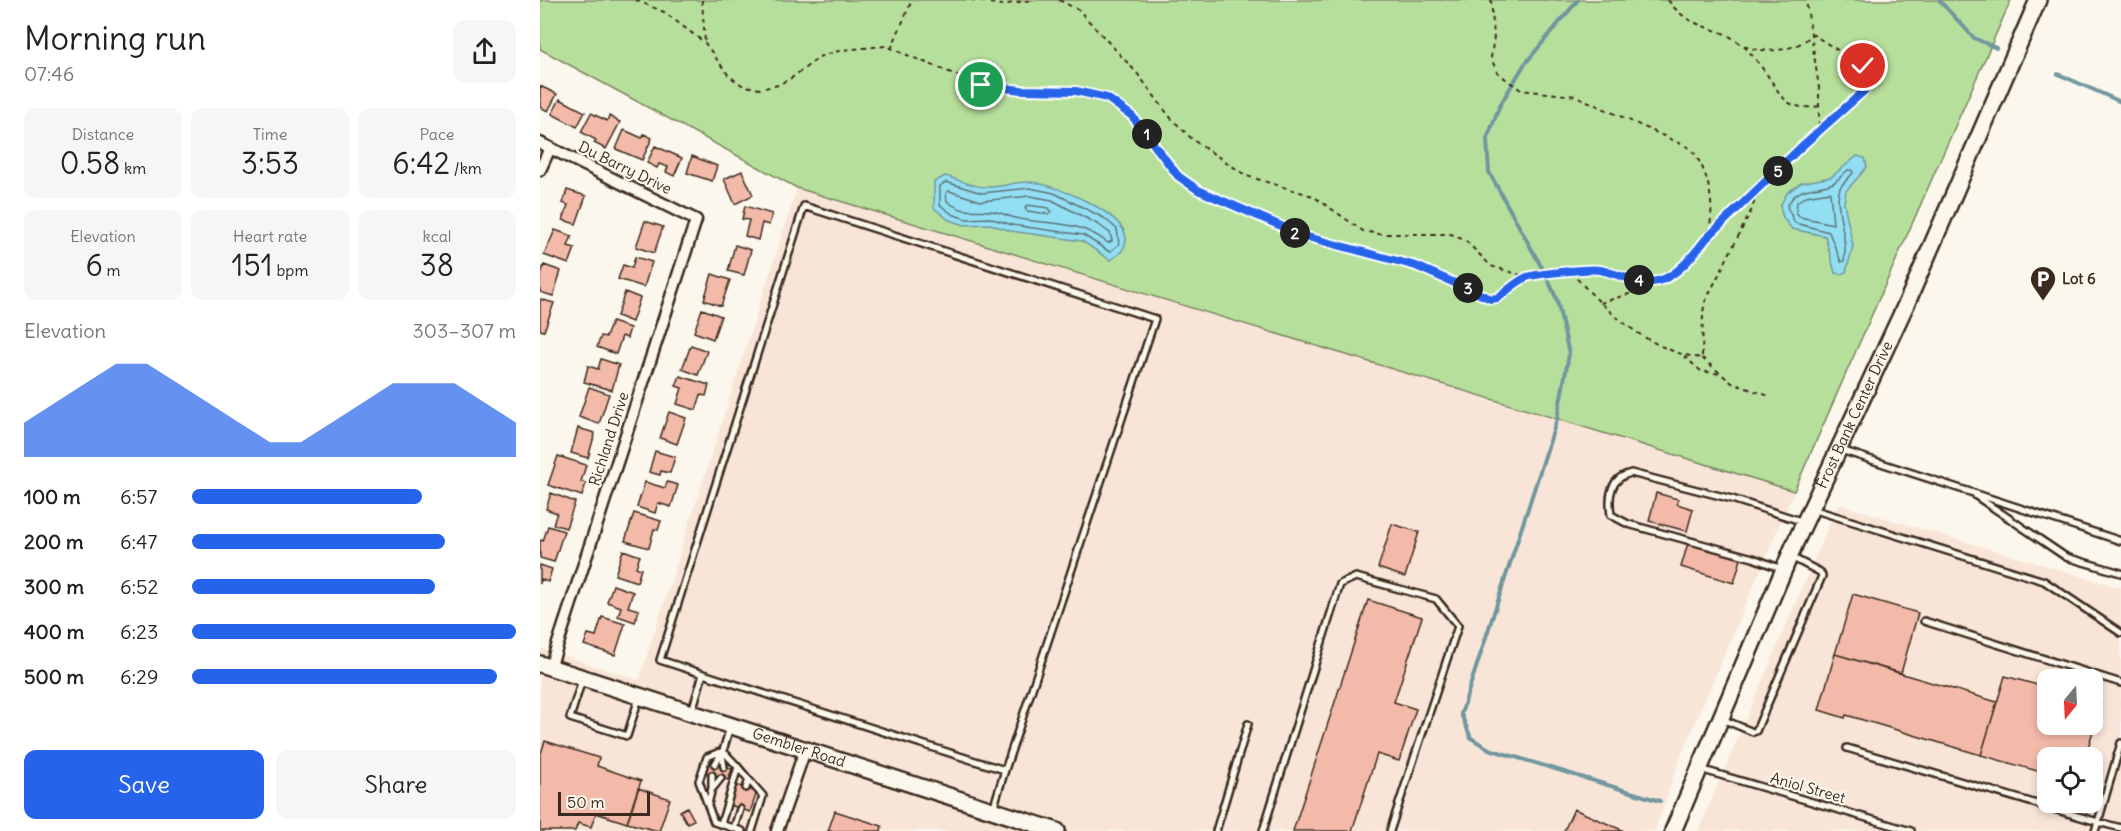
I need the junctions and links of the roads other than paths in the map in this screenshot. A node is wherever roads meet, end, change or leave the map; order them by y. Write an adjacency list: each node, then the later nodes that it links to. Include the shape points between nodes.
1 (2038, 0): 5 (main road, Frost Bank Center Drive)
2 (545, 145): 3 (street); 4 (street, Du Barry Drive)
3 (540, 170)
4 (696, 220): 13 (street, Richland Drive)
5 (1839, 449): 6 (lane); 7 (main road, Frost Bank Center Drive)
6 (1969, 492): 8 (lane); 10 (lane, via 2066,557)
7 (1808, 516): 9 (main road, Frost Bank Center Drive); 9 (lane, via 1631,473 1611,487 1611,515 1628,524); 12 (lane, via 2044,581)
8 (2121, 541)
9 (1787, 563): 19 (main road, Frost Bank Center Drive); 19 (lane, via 1820,572 1822,576 1756,731)
10 (2121, 573)
11 (1924, 621): 16 (lane)
12 (2121, 633)
13 (545, 666): 15 (main road, Gembler Road)
14 (703, 674): 18 (lane); 30 (lane); 30 (lane, via 660,660 804,206 1155,319)
15 (583, 678): 17 (main road, Gembler Road); 17 (lane, via 570,718 627,736)
16 (2121, 683)
17 (640, 696): 18 (main road, Gembler Road)
18 (691, 713): 21 (main road, Gembler Road)
19 (1720, 718): 29 (main road, Frost Bank Center Drive)
20 (1248, 724): 47 (lane)
21 (731, 726): 24 (main road, Gembler Road); 25 (lane)
22 (2121, 743): 39 (lane)
23 (1847, 748): 39 (lane)
24 (805, 750): 38 (main road, Gembler Road); 46 (street)
25 (723, 753): 26 (lane); 27 (lane); 28 (lane); 36 (lane, via 707,756 699,781)
26 (716, 764)
27 (724, 766)
28 (738, 767): 33 (lane); 40 (lane)
29 (1698, 768): 50 (main road, Frost Bank Center Drive); 51 (lane, Aniol Street)
30 (1005, 770): 38 (lane)
31 (712, 775): 34 (lane)
32 (721, 778): 34 (lane)
33 (749, 780): 35 (lane); 45 (lane, via 763,796)
34 (712, 788): 36 (lane)
35 (746, 788)
36 (708, 804): 40 (lane, via 714,822)
37 (740, 809): 41 (lane)
38 (993, 810): 43 (main road, Gembler Road)
39 (2098, 822): 42 (lane); 52 (lane)
40 (721, 824): 41 (lane)
41 (734, 828): 44 (lane)
42 (2121, 828)
43 (1051, 830)
44 (742, 831)
45 (752, 831)
46 (777, 831)
47 (1216, 831)
48 (1263, 831): 49 (lane, via 1340,584 1356,577 1436,599 1458,626)
49 (1390, 831)
50 (1673, 831)
51 (1911, 831)
52 (2095, 831)

